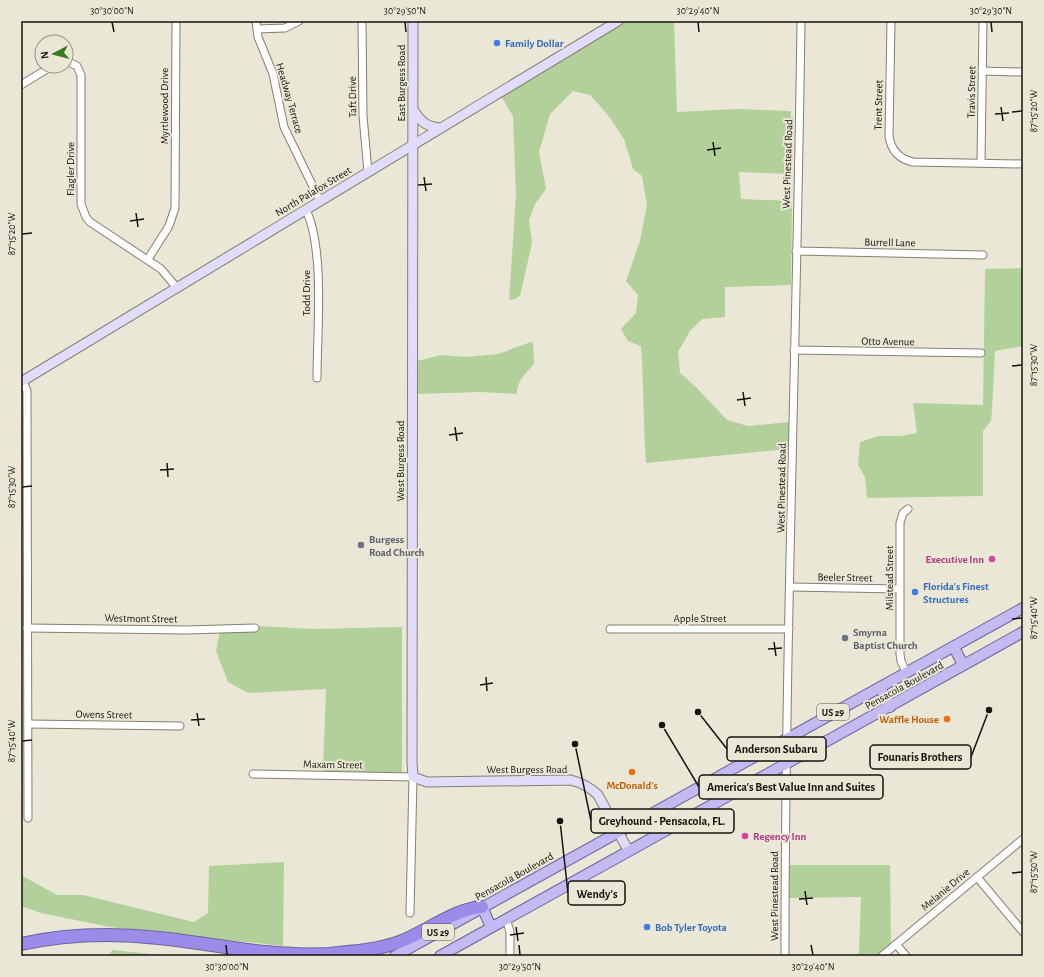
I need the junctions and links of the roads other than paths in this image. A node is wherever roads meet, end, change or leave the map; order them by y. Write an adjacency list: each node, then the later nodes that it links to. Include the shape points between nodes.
1 (176, 21): 25 (street, Myrtlewood Drive, via 173,217)
2 (299, 21): 9 (street, via 285,28)
3 (362, 21): 20 (street, Taft Drive, via 363,116)
4 (413, 21): 15 (main road, East Burgess Road)
5 (618, 21): 16 (main road, North Palafox Street)
6 (801, 21): 23 (street, West Pinestead Road)
7 (891, 21): 18 (street, Trent Street, via 889,136 893,150 902,158 913,162)
8 (983, 21): 11 (street, Travis Street)
9 (256, 25): 21 (street, Headway Terrace, via 272,74 284,127)
10 (74, 65): 25 (street, Flagler Drive, via 81,75 82,211 90,222)
11 (982, 71): 12 (street); 18 (street, Travis Street)
12 (1023, 72)
13 (39, 74): 14 (street)
14 (21, 85)
15 (413, 110): 16 (main road, via 423,123); 17 (main road, East Burgess Road)
16 (441, 128): 17 (main road, North Palafox Street)
17 (414, 145): 20 (main road, North Palafox Street); 50 (main road, West Burgess Road, via 411,484)
18 (981, 163): 19 (street, Trent Street)
19 (1023, 164)
20 (368, 172): 21 (main road, North Palafox Street)
21 (320, 201): 22 (main road, North Palafox Street)
22 (306, 210): 26 (main road, North Palafox Street); 29 (street, Todd Drive, via 313,227 317,266)
23 (796, 251): 24 (street, Burrell Lane); 27 (street, West Pinestead Road)
24 (983, 255)
25 (148, 259): 26 (street, Flagler Drive, via 165,272)
26 (177, 288): 30 (main road, North Palafox Street)
27 (794, 350): 28 (street, Otto Avenue); 32 (street, West Pinestead Road)
28 (981, 353)
29 (317, 378)
30 (22, 381): 35 (street, via 27,391)
31 (908, 509): 33 (street, Milstead Street, via 903,513 900,524)
32 (791, 587): 33 (street, Beeler Street); 37 (street, West Pinestead Road)
33 (899, 589): 42 (street, Milstead Street, via 900,654)
34 (1023, 608): 40 (main road, Pensacola Boulevard / US 29)
35 (27, 628): 36 (street, Westmont Street); 45 (street)
36 (255, 628)
37 (789, 629): 38 (street, Apple Street); 47 (street, West Pinestead Road)
38 (610, 630)
39 (1023, 632): 41 (main road, Pensacola Boulevard / US 29)
40 (954, 647): 41 (main road); 42 (main road, Pensacola Boulevard / US 29)
41 (964, 665): 44 (main road, Pensacola Boulevard / US 29)
42 (906, 672): 43 (main road, Pensacola Boulevard / US 29)
43 (880, 687): 44 (main road); 47 (main road, Pensacola Boulevard / US 29)
44 (890, 707): 48 (main road, Pensacola Boulevard / US 29)
45 (28, 724): 46 (street, Owens Street); 51 (street)
46 (180, 726)
47 (786, 738): 48 (street, West Pinestead Road); 52 (main road, Pensacola Boulevard / US 29)
48 (786, 762): 54 (main road, Pensacola Boulevard / US 29); 67 (street, West Pinestead Road)
49 (253, 774): 50 (street, Maxam Street)
50 (414, 776): 52 (main road, West Burgess Road, via 427,782 579,782 598,795); 57 (street, West Burgess Road)
51 (28, 818)
52 (618, 832): 54 (main road, West Burgess Road); 56 (main road, Pensacola Boulevard / US 29)
53 (1023, 839): 55 (street, Melanie Drive)
54 (628, 850): 58 (main road, Pensacola Boulevard / US 29)
55 (977, 877): 60 (street); 62 (street, Melanie Drive)
56 (483, 910): 59 (main road); 61 (highway, via 468,908 400,941 338,953 281,953 158,938 107,935 65,936); 63 (main road, Pensacola Boulevard / US 29); 64 (main road)
57 (410, 913)
58 (506, 918): 59 (main road, Pensacola Boulevard / US 29); 66 (street, via 510,932)
59 (491, 927): 65 (main road, Pensacola Boulevard / US 29)
60 (1023, 932)
61 (21, 944)
62 (896, 944): 68 (street, Melanie Drive); 69 (street)
63 (395, 956)
64 (410, 956)
65 (440, 956)
66 (510, 956)
67 (785, 956)
68 (882, 956)
69 (906, 956)

